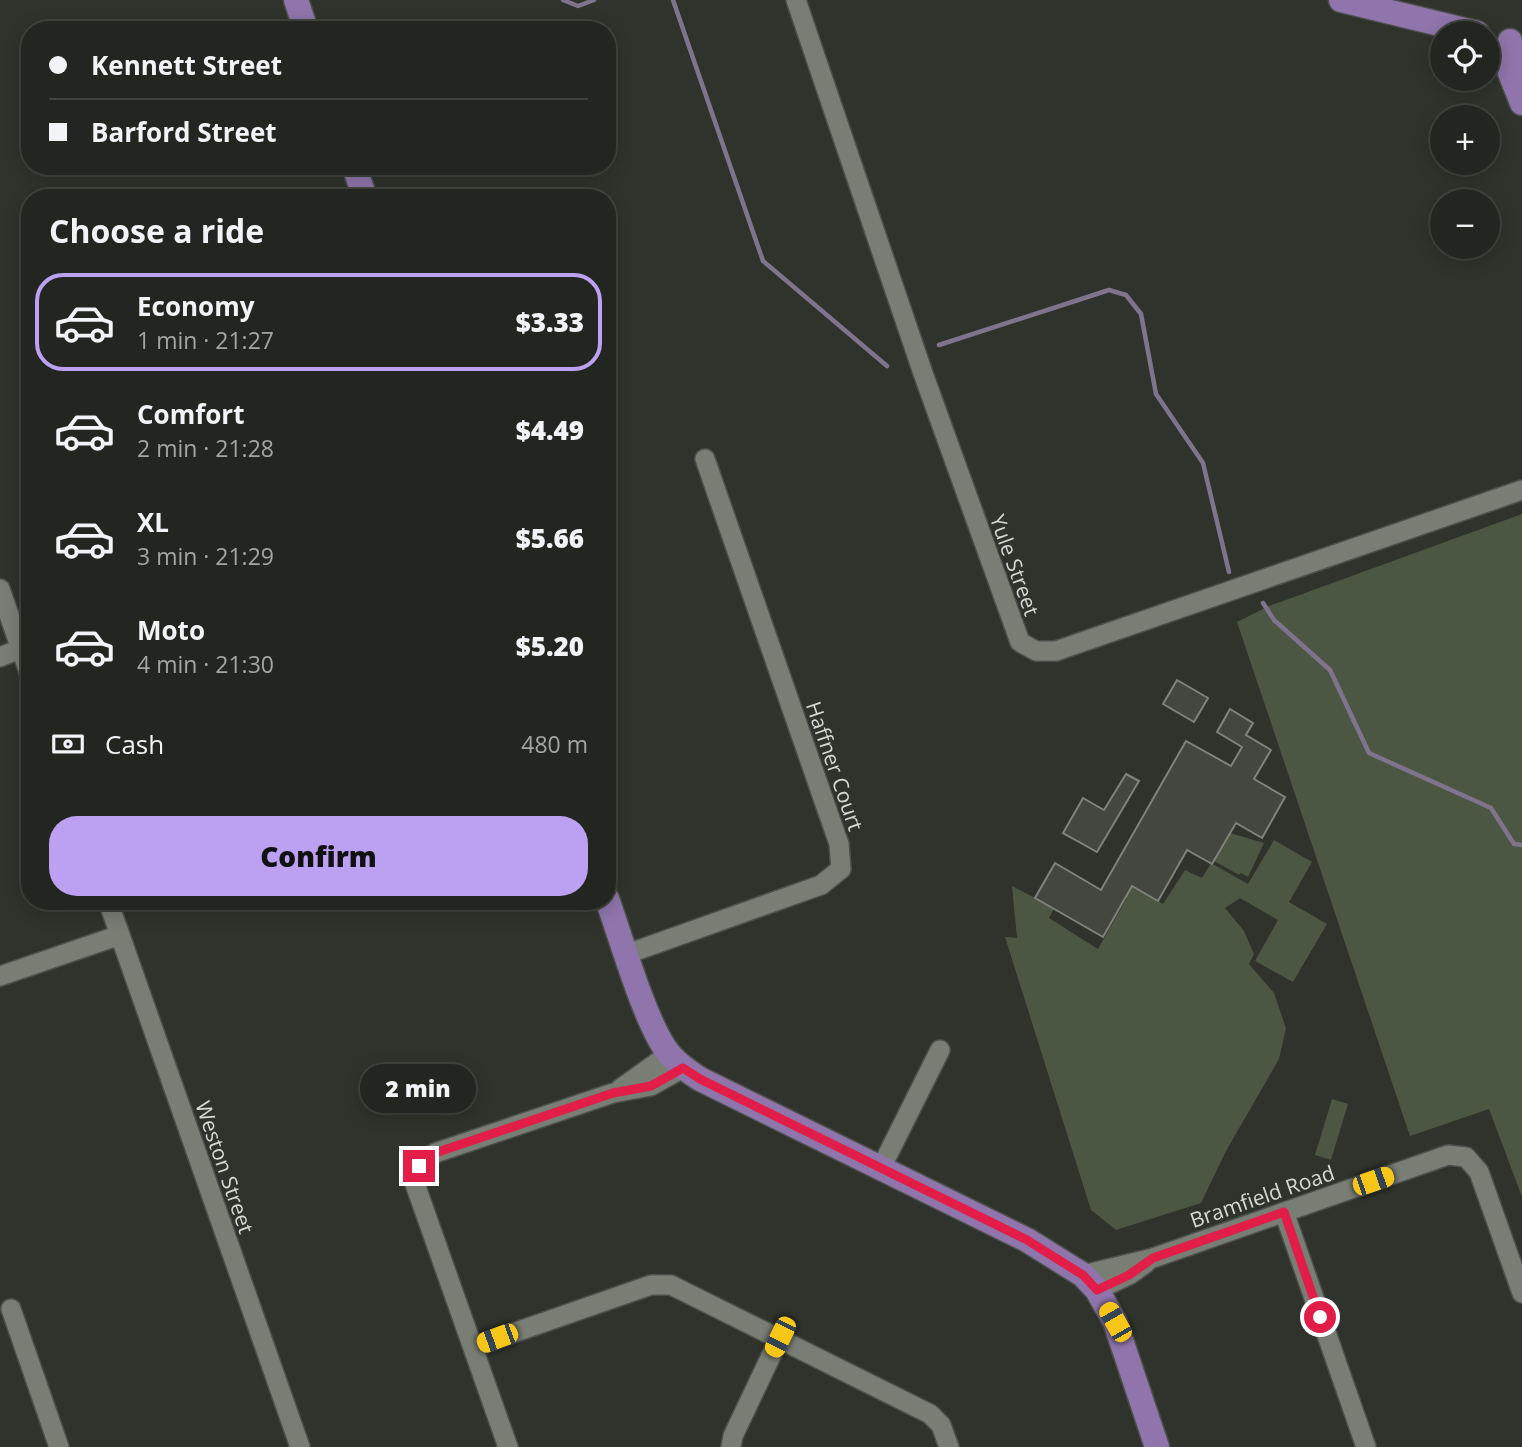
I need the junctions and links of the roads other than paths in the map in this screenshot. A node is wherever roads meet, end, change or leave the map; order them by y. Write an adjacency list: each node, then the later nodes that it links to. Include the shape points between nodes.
1 (296, 0): 4 (main road)
2 (796, 0): 9 (street, Yule Street, via 1020,642 1036,651 1056,651)
3 (1341, 0): 5 (main road)
4 (303, 21)
5 (1430, 22)
6 (1507, 40): 7 (main road, via 1510,73)
7 (1521, 90)
8 (705, 459): 16 (street, Haffner Court, via 839,844 841,869 821,885)
9 (1522, 490)
10 (0, 589): 11 (street)
11 (20, 649): 12 (street)
12 (0, 657)
13 (111, 910): 15 (street, Weston Street)
14 (611, 910): 16 (main road)
15 (120, 935): 17 (street); 28 (street, Weston Street)
16 (627, 954): 19 (main road, via 648,1012)
17 (0, 976)
18 (940, 1050): 20 (street)
19 (676, 1061): 20 (main road); 26 (street, via 651,1086 613,1093 435,1153 419,1166 415,1184)
20 (881, 1168): 22 (main road, via 1027,1240)
21 (1284, 1212): 22 (street, Bramfield Road, via 1153,1258 1129,1275); 23 (street, Bramfield Road, via 1448,1156 1466,1157 1479,1171); 33 (street)
22 (1090, 1282): 32 (main road, via 1115,1322)
23 (1522, 1293)
24 (11, 1309): 27 (street)
25 (780, 1337): 26 (street, via 680,1288 657,1284); 30 (street); 31 (street, via 930,1414 941,1425)
26 (473, 1347): 29 (street)
27 (59, 1447)
28 (300, 1447)
29 (508, 1447)
30 (732, 1447)
31 (949, 1447)
32 (1157, 1447)
33 (1366, 1447)

